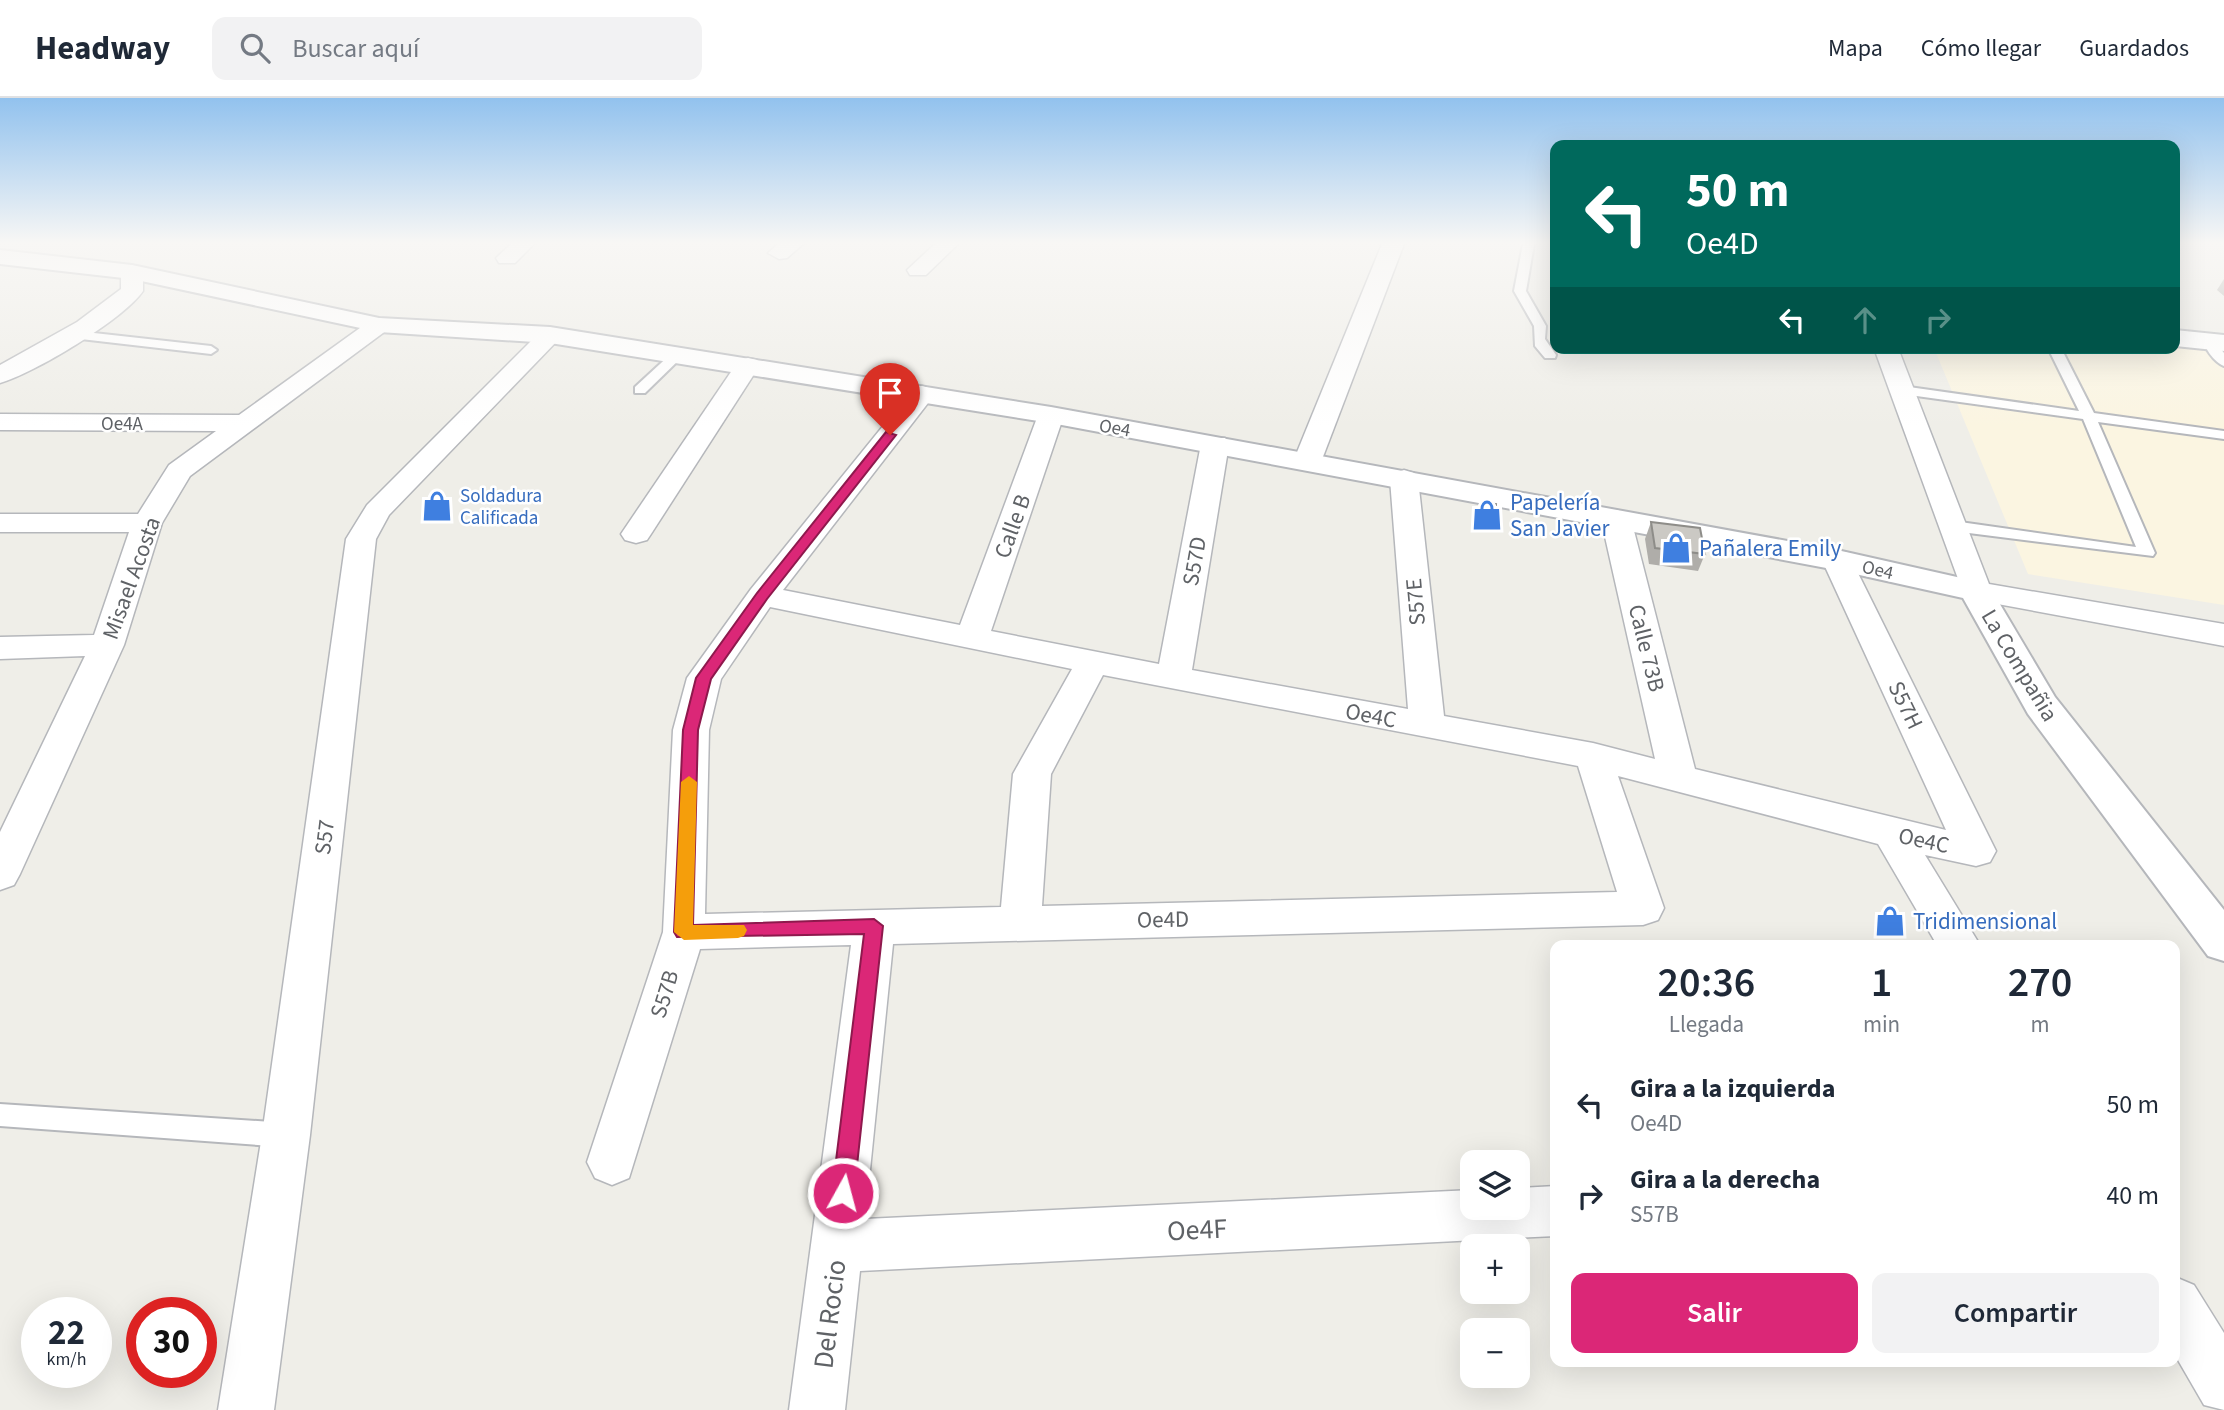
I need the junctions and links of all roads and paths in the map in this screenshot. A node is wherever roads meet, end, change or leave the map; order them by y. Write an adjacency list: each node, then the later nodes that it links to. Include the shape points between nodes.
1 (117, 305): 6 (street)
2 (287, 305): 5 (street, Oe4)
3 (1369, 305): 27 (street)
4 (1528, 305): 14 (lane, via 1540,326 1539,346)
5 (379, 325): 7 (street, Oe4); 24 (street, Misael Acosta)
6 (76, 335): 10 (lane); 17 (street)
7 (550, 335): 13 (street, Oe4); 57 (street, S57, via 377,511 361,539)
8 (2180, 338): 9 (street)
9 (2216, 342): 15 (lane)
10 (211, 350)
11 (1888, 354): 19 (street, La Compañia)
12 (2057, 354): 22 (lane)
13 (678, 355): 16 (street, Oe4); 18 (lane)
14 (1550, 355)
15 (2224, 362)
16 (748, 365): 20 (street, Oe4); 33 (street)
17 (0, 375)
18 (640, 390)
19 (1902, 390): 22 (lane); 32 (street, La Compañia)
20 (922, 394): 21 (street, Oe4); 36 (street, S57B)
21 (1051, 415): 26 (street, Oe4); 38 (street, Calle B)
22 (2091, 419): 25 (lane); 32 (lane, via 2147,553)
23 (0, 422): 24 (street, Oe4A)
24 (244, 423): 31 (street, Misael Acosta, via 179,471)
25 (2224, 435)
26 (1215, 444): 27 (street, Oe4); 43 (street, S57D)
27 (1307, 462): 28 (street, Oe4)
28 (1404, 479): 29 (street, Oe4); 44 (street, S57E)
29 (1616, 519): 34 (street, Oe4); 46 (street, Calle 73B)
30 (0, 523): 31 (street)
31 (147, 523): 39 (street, Misael Acosta)
32 (1953, 526): 35 (street, La Compañia)
33 (636, 534)
34 (1837, 560): 35 (street, Oe4); 49 (street, S57H)
35 (1976, 591): 37 (street, Oe4); 55 (street, La Compañia, via 2041,705)
36 (762, 596): 38 (street, Oe4C); 53 (street, S57B, via 704,678 691,730)
37 (2212, 633): 41 (street)
38 (972, 637): 42 (street, Oe4C)
39 (107, 645): 40 (street); 47 (street, Misael Acosta)
40 (0, 648)
41 (2224, 655)
42 (1093, 662): 43 (street, Oe4C); 51 (street, via 1032,774)
43 (1173, 678): 44 (street, Oe4C)
44 (1427, 726): 45 (street, Oe4C)
45 (1592, 756): 46 (street, Oe4C); 51 (street, Oe4D, via 1643,908)
46 (1678, 776): 48 (street, Oe4C)
47 (14, 809): 50 (street, Misael Acosta)
48 (1891, 833): 49 (street, Oe4C); 54 (street)
49 (1976, 851)
50 (0, 874)
51 (1020, 922): 52 (street, Oe4D)
52 (874, 926): 53 (street, Oe4D); 60 (street, Del Rocio)
53 (684, 932): 58 (street, S57B)
54 (1956, 940)
55 (2224, 943)
56 (0, 1115): 57 (lane)
57 (286, 1135): 63 (street, S57)
58 (612, 1162)
59 (1550, 1211): 60 (street, Oe4F)
60 (837, 1246): 64 (street, Del Rocio)
61 (2180, 1312): 62 (street)
62 (2224, 1385)
63 (246, 1410)
64 (817, 1410)

